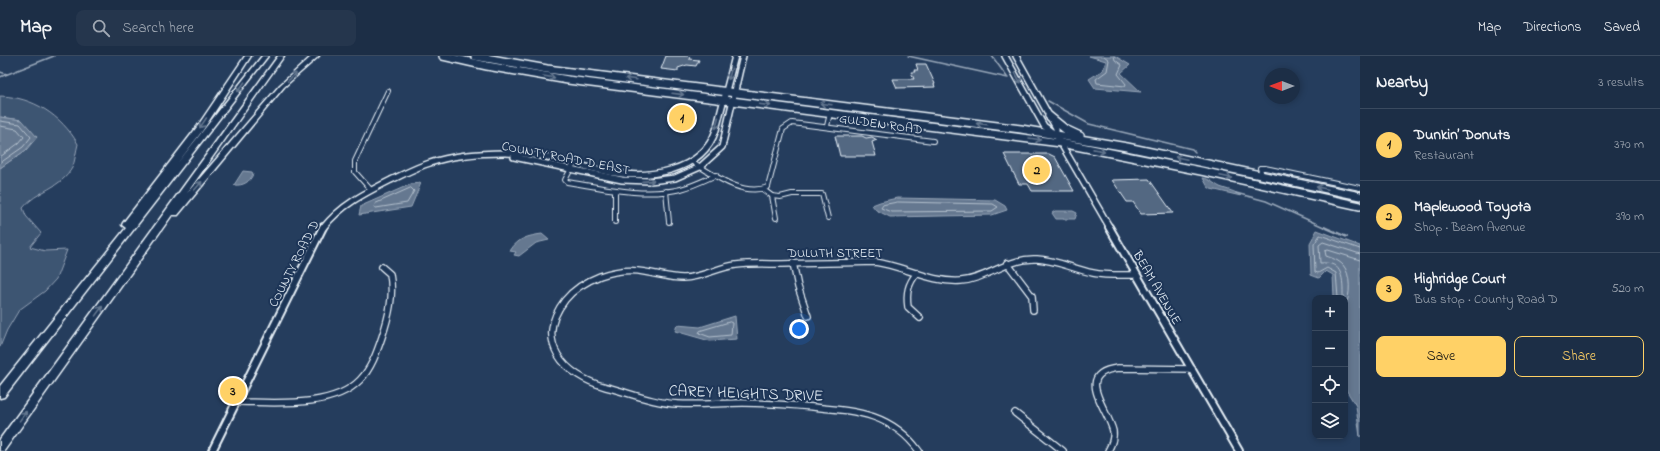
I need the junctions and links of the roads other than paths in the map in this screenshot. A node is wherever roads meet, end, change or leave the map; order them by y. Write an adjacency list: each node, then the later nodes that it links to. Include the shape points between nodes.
1 (248, 56): 51 (highway, one-way to 51, via 200,128)
2 (265, 56): 51 (highway, one-way to 51)
3 (281, 56): 41 (highway)
4 (316, 56): 41 (highway, one-way to 4, via 282,86)
5 (443, 56): 14 (main road, one-way to 14, via 545,76)
6 (476, 56): 12 (main road, one-way to 6, via 547,69)
7 (735, 56): 12 (street, COUNTY ROAD D EAST, one-way to 12)
8 (743, 56): 13 (street, COUNTY ROAD D EAST)
9 (1005, 56): 19 (street, BEAM AVENUE, one-way to 19, via 1044,126)
10 (1016, 56): 17 (street, BEAM AVENUE)
11 (388, 91): 30 (street, via 355,161 355,172)
12 (726, 91): 13 (main road); 14 (street, COUNTY ROAD D EAST)
13 (736, 92): 15 (street, COUNTY ROAD D EAST); 19 (main road, one-way to 13)
14 (723, 99): 15 (main road); 24 (street, COUNTY ROAD D EAST, one-way to 24, via 715,133 708,146)
15 (734, 101): 16 (main road, one-way to 16); 25 (street, COUNTY ROAD D EAST, via 722,147)
16 (830, 113): 18 (street, GULDEN ROAD); 22 (main road, one-way to 22)
17 (1049, 116): 19 (street, BEAM AVENUE, via 1056,128); 20 (main road, via 1065,129)
18 (826, 126): 21 (street, GULDEN ROAD); 32 (street, GULDEN ROAD, via 799,123 786,125 768,187)
19 (1056, 135): 20 (main road); 22 (street, BEAM AVENUE)
20 (1091, 140): 28 (main road, one-way to 20)
21 (933, 141)
22 (1061, 143): 36 (main road, one-way to 36); 46 (street, BEAM AVENUE)
23 (486, 154): 26 (street, COUNTY ROAD D EAST); 30 (street, COUNTY ROAD D, via 459,156 435,162)
24 (691, 161): 25 (street); 26 (street, COUNTY ROAD D EAST, via 666,171 631,175)
25 (700, 166): 26 (street, COUNTY ROAD D EAST, one-way to 25, via 620,180 642,181 678,176); 27 (street)
26 (572, 167): 31 (street, via 565,180 567,182)
27 (716, 175): 32 (street, via 746,190); 33 (street, via 682,189)
28 (1262, 175): 29 (street, via 1260,168 1265,168); 35 (main road, one-way to 28)
29 (1360, 188)
30 (371, 190): 54 (street, COUNTY ROAD D, via 342,206 321,230)
31 (616, 190): 33 (street); 39 (street)
32 (764, 190): 34 (street)
33 (666, 191): 40 (street)
34 (772, 196): 37 (street); 38 (street, via 822,194)
35 (1360, 196)
36 (1360, 206)
37 (776, 218)
38 (828, 218)
39 (615, 222)
40 (669, 222)
41 (153, 236): 56 (highway, one-way to 41)
42 (793, 263): 45 (street, DULUTH STREET, via 886,263); 48 (street); 50 (street, DULUTH STREET, via 735,264 686,278 635,271 605,275 588,281 571,292 559,307)
43 (1007, 263): 45 (street, DULUTH STREET, via 978,278 966,280 942,280); 46 (street, DULUTH STREET, via 1042,260 1102,274); 47 (street, via 1032,296)
44 (382, 267): 54 (street, via 390,274 393,286 390,309 369,367 356,384 330,397 309,401)
45 (917, 273): 49 (street, via 908,284 906,296 908,307)
46 (1136, 274): 52 (street, BEAM AVENUE)
47 (1033, 310)
48 (808, 316)
49 (920, 318)
50 (552, 326): 58 (street, CAREY HEIGHTS DRIVE, via 553,346 560,360 585,381 667,403 756,403 860,412 892,425)
51 (20, 368): 53 (highway)
52 (1192, 369): 60 (street, via 1117,368 1099,376 1096,380 1096,392 1114,432 1112,445); 61 (street, BEAM AVENUE)
53 (0, 394)
54 (236, 402): 57 (street, COUNTY ROAD D)
55 (1015, 413): 59 (street)
56 (0, 448)
57 (212, 451)
58 (919, 451)
59 (1063, 451)
60 (1108, 451)
61 (1240, 451)

